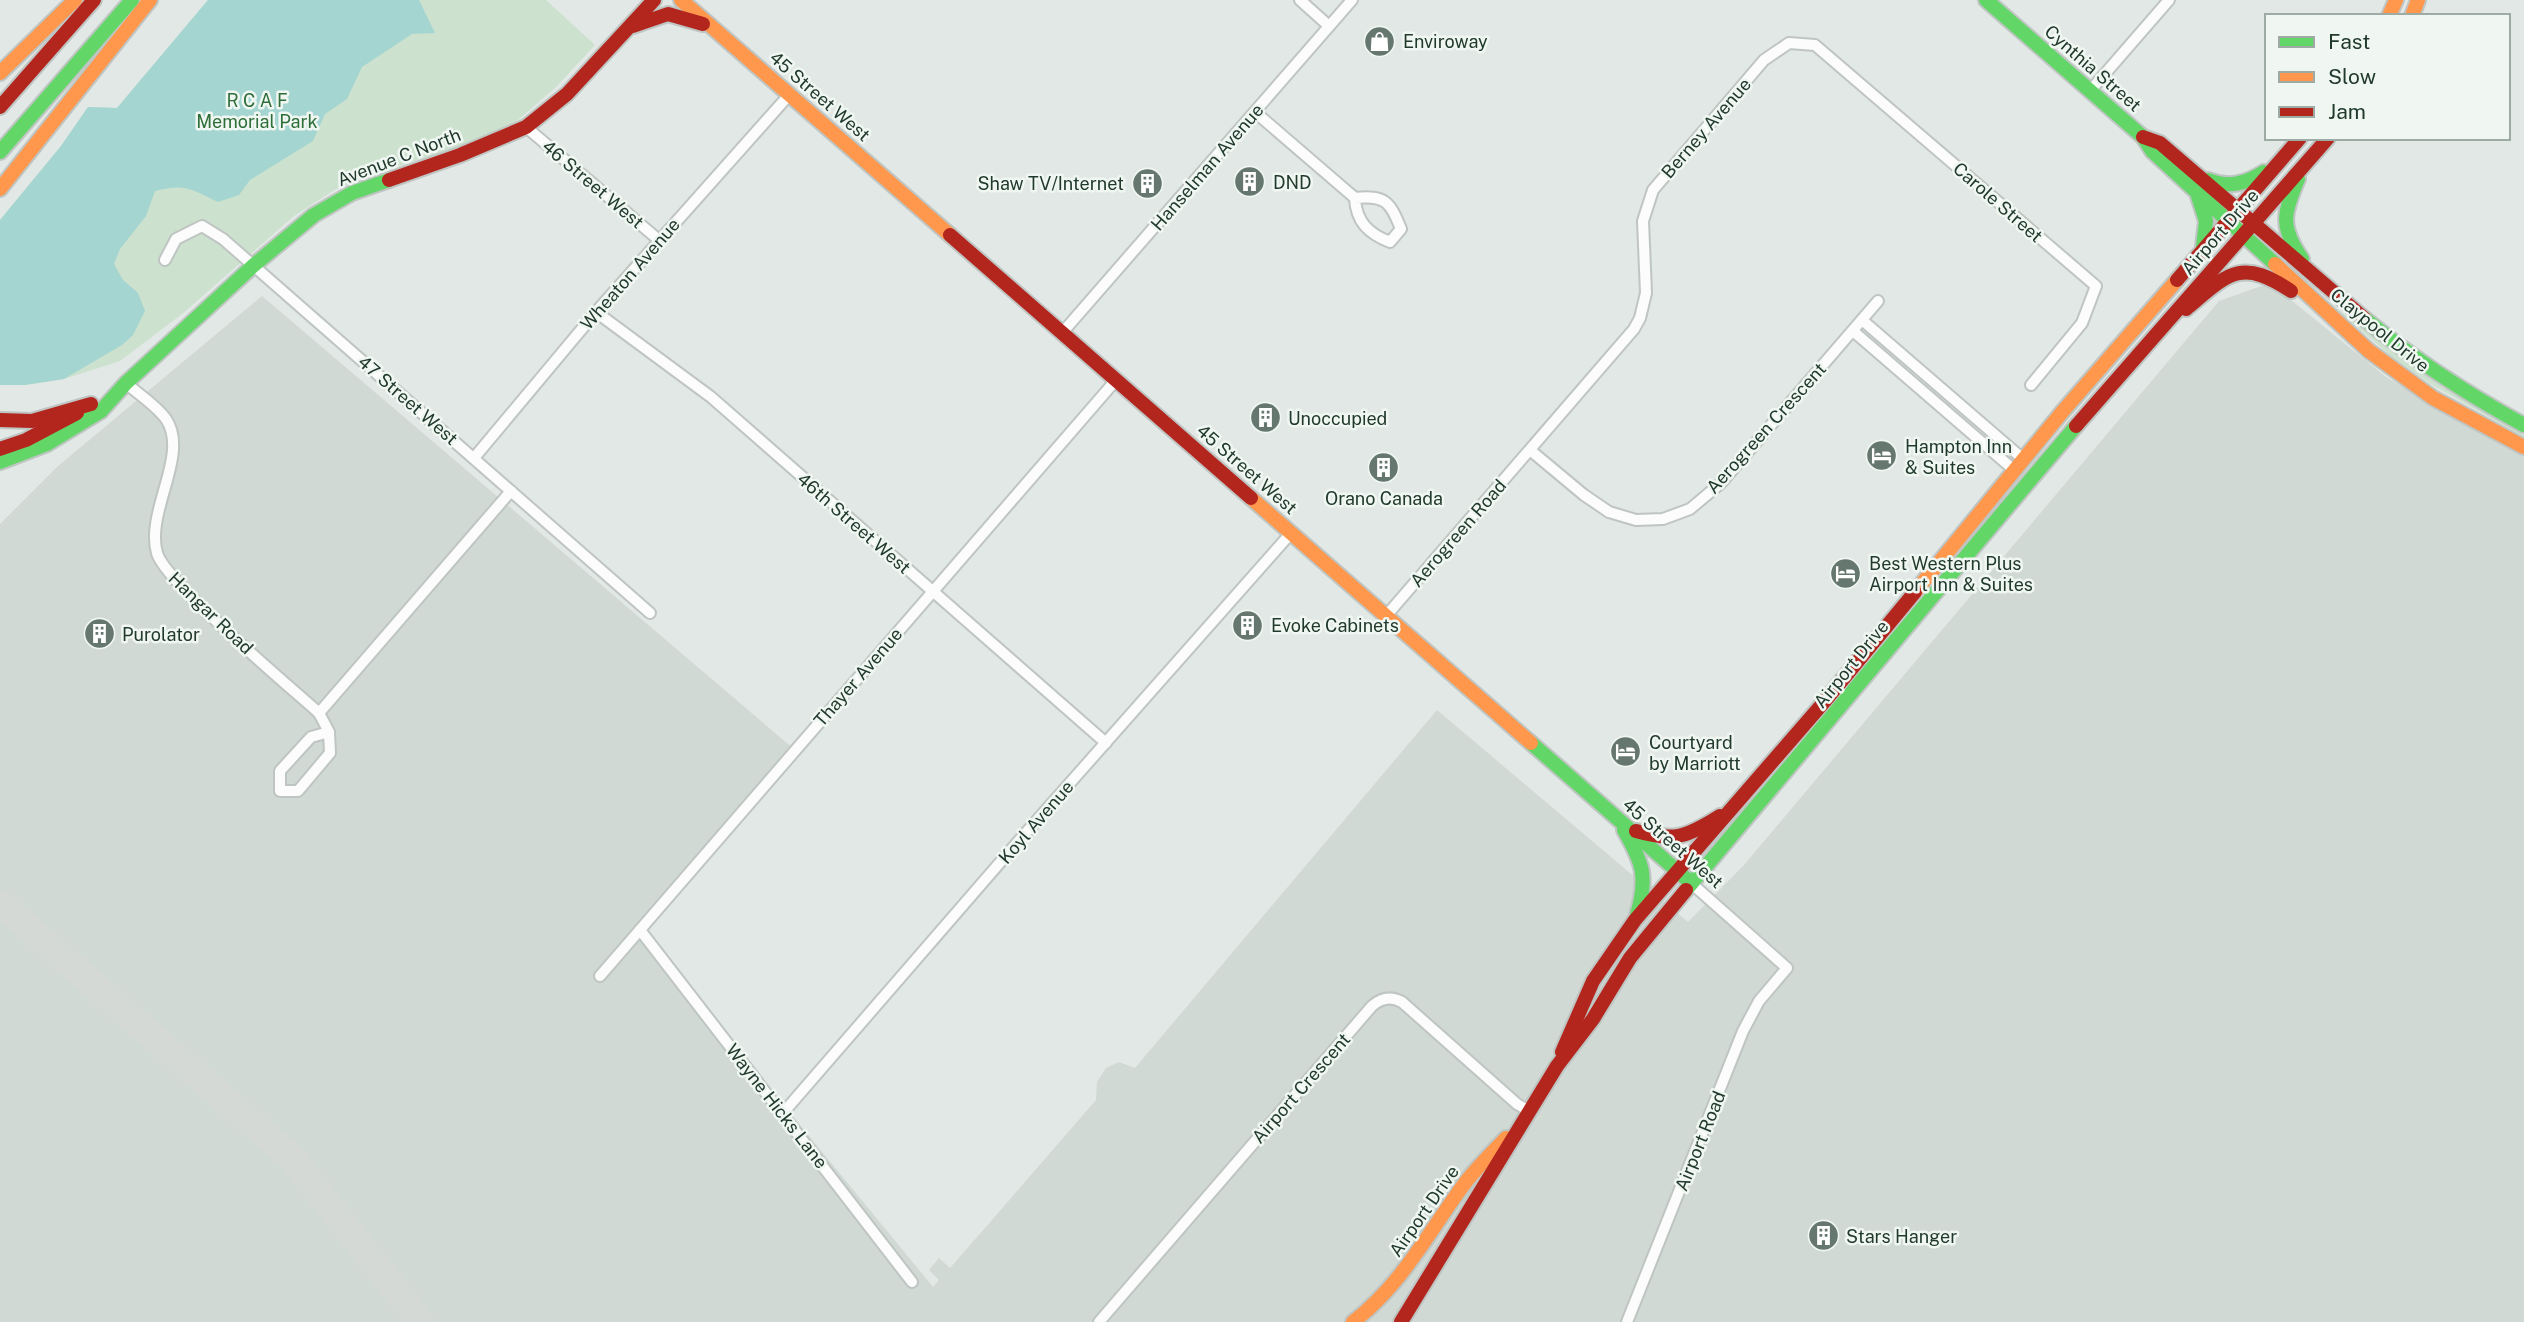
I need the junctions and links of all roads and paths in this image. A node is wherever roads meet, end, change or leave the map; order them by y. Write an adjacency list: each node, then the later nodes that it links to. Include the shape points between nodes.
1 (75, 0): 16 (main road)
2 (94, 0): 19 (main road)
3 (132, 0): 26 (main road)
4 (150, 0): 29 (main road)
5 (637, 0): 14 (main road)
6 (653, 0): 14 (main road, Avenue C North)
7 (681, 0): 15 (main road, 45 Street West)
8 (697, 0): 15 (main road)
9 (1300, 0): 13 (street)
10 (1352, 0): 13 (street, Hanselman Avenue)
11 (1986, 0): 17 (main road, Cynthia Street)
12 (2169, 0): 17 (street)
13 (1329, 26): 20 (street, Hanselman Avenue)
14 (629, 27): 15 (main road, via 668,14); 22 (main road, Avenue C North, via 567,94)
15 (711, 27): 18 (main road, 45 Street West)
16 (0, 73)
17 (2090, 91): 28 (main road, Cynthia Street, via 2143,137 2152,151)
18 (789, 94): 34 (street, Wheaton Avenue); 44 (main road, 45 Street West)
19 (0, 107)
20 (1255, 112): 30 (street); 44 (street, Hanselman Avenue)
21 (1900, 117): 48 (street, Carole Street, via 2096,286 2082,323); 54 (street, Berney Avenue, via 1815,45 1788,43 1764,60 1653,190 1643,221 1646,293 1640,318)
22 (526, 127): 34 (street, 46 Street West); 37 (main road, Avenue C North, via 352,193 299,226)
23 (2298, 140): 25 (main road, Airport Drive)
24 (2326, 140): 27 (main road, Airport Drive)
25 (2289, 151): 28 (main road, via 2239,186); 31 (main road, Airport Drive)
26 (0, 152)
27 (2305, 164): 32 (main road, Airport Drive); 38 (main road, via 2283,222 2294,248)
28 (2190, 177): 31 (main road, Cynthia Street); 35 (main road, via 2204,206)
29 (0, 189)
30 (1355, 198): 30 (street, via 1356,213 1376,237 1390,242 1398,236 1401,229 1387,203 1374,197)
31 (2232, 216): 32 (main road, Claypool Drive); 33 (main road, Claypool Drive); 35 (main road, Airport Drive)
32 (2253, 223): 33 (main road, Airport Drive); 38 (main road, Claypool Drive)
33 (2242, 236): 40 (main road, Claypool Drive); 45 (main road, Airport Drive)
34 (660, 241): 41 (street, Wheaton Avenue)
35 (2203, 250): 57 (main road, Airport Drive)
36 (165, 260): 37 (street, 47 Street West, via 176,239 202,226)
37 (254, 265): 47 (main road, Avenue C North); 55 (street, 47 Street West)
38 (2329, 288): 51 (main road, Claypool Drive, via 2434,373)
39 (1878, 301): 42 (street, Aerogreen Crescent)
40 (2325, 311): 45 (main road, via 2260,271 2249,270 2227,277); 52 (main road, Claypool Drive, via 2369,351 2434,398)
41 (596, 312): 55 (street, Wheaton Avenue); 60 (street, 46th Street West, via 711,397)
42 (1863, 320): 43 (street, Aerogreen Crescent); 57 (street)
43 (1853, 331): 54 (street, Aerogreen Crescent, via 1715,488 1689,509 1663,519 1636,520 1609,512); 57 (street)
44 (1062, 333): 46 (main road, 45 Street West)
45 (2155, 334): 69 (main road, Airport Drive)
46 (1116, 380): 59 (main road, 45 Street West); 60 (street, Thayer Avenue)
47 (126, 383): 49 (main road, Avenue C North); 56 (main road, Avenue C North, via 101,411 59,437); 63 (street, Hangar Road, via 170,428 173,462 154,535 164,567)
48 (2031, 385)
49 (91, 404): 50 (main road, via 32,421); 53 (main road, Avenue C North)
50 (0, 420)
51 (2524, 425)
52 (2524, 447)
53 (0, 449)
54 (1530, 450): 62 (street, Aerogreen Road)
55 (474, 458): 58 (street, 47 Street West)
56 (0, 462)
57 (2018, 464): 66 (main road, Airport Drive)
58 (511, 491): 61 (street, 47 Street West); 63 (street)
59 (1291, 533): 62 (main road, 45 Street West); 65 (street, Koyl Avenue)
60 (933, 591): 65 (street, 46th Street West); 71 (street, Thayer Avenue)
61 (650, 613)
62 (1386, 616): 67 (main road, 45 Street West)
63 (319, 713): 64 (street, Hangar Road)
64 (330, 733): 64 (street, via 311,737 280,771 280,790 298,791 330,753)
65 (1106, 743): 75 (street, Koyl Avenue)
66 (1733, 807): 67 (main road, via 1680,839 1664,839); 68 (main road, Airport Drive)
67 (1623, 824): 68 (main road, 45 Street West); 70 (main road, via 1646,875)
68 (1678, 872): 69 (main road, 45 Street West); 70 (main road, Airport Drive)
69 (1691, 883): 72 (street, 45 Street West); 74 (main road, Airport Drive, via 1630,958 1593,1019)
70 (1635, 920): 74 (main road, Airport Drive, via 1593,981)
71 (640, 930): 73 (street, Thayer Avenue); 75 (street, Wayne Hicks Lane)
72 (1787, 968): 81 (street, Airport Road, via 1743,1031)
73 (600, 976)
74 (1557, 1066): 76 (main road, Airport Drive)
75 (783, 1113): 77 (street, Wayne Hicks Lane)
76 (1527, 1115): 78 (street, Airport Crescent, via 1402,1002 1380,1000); 79 (main road, Airport Drive, via 1461,1188 1392,1288); 80 (main road, Airport Drive)
77 (912, 1282)
78 (1099, 1322)
79 (1353, 1322)
80 (1401, 1322)
81 (1627, 1322)

